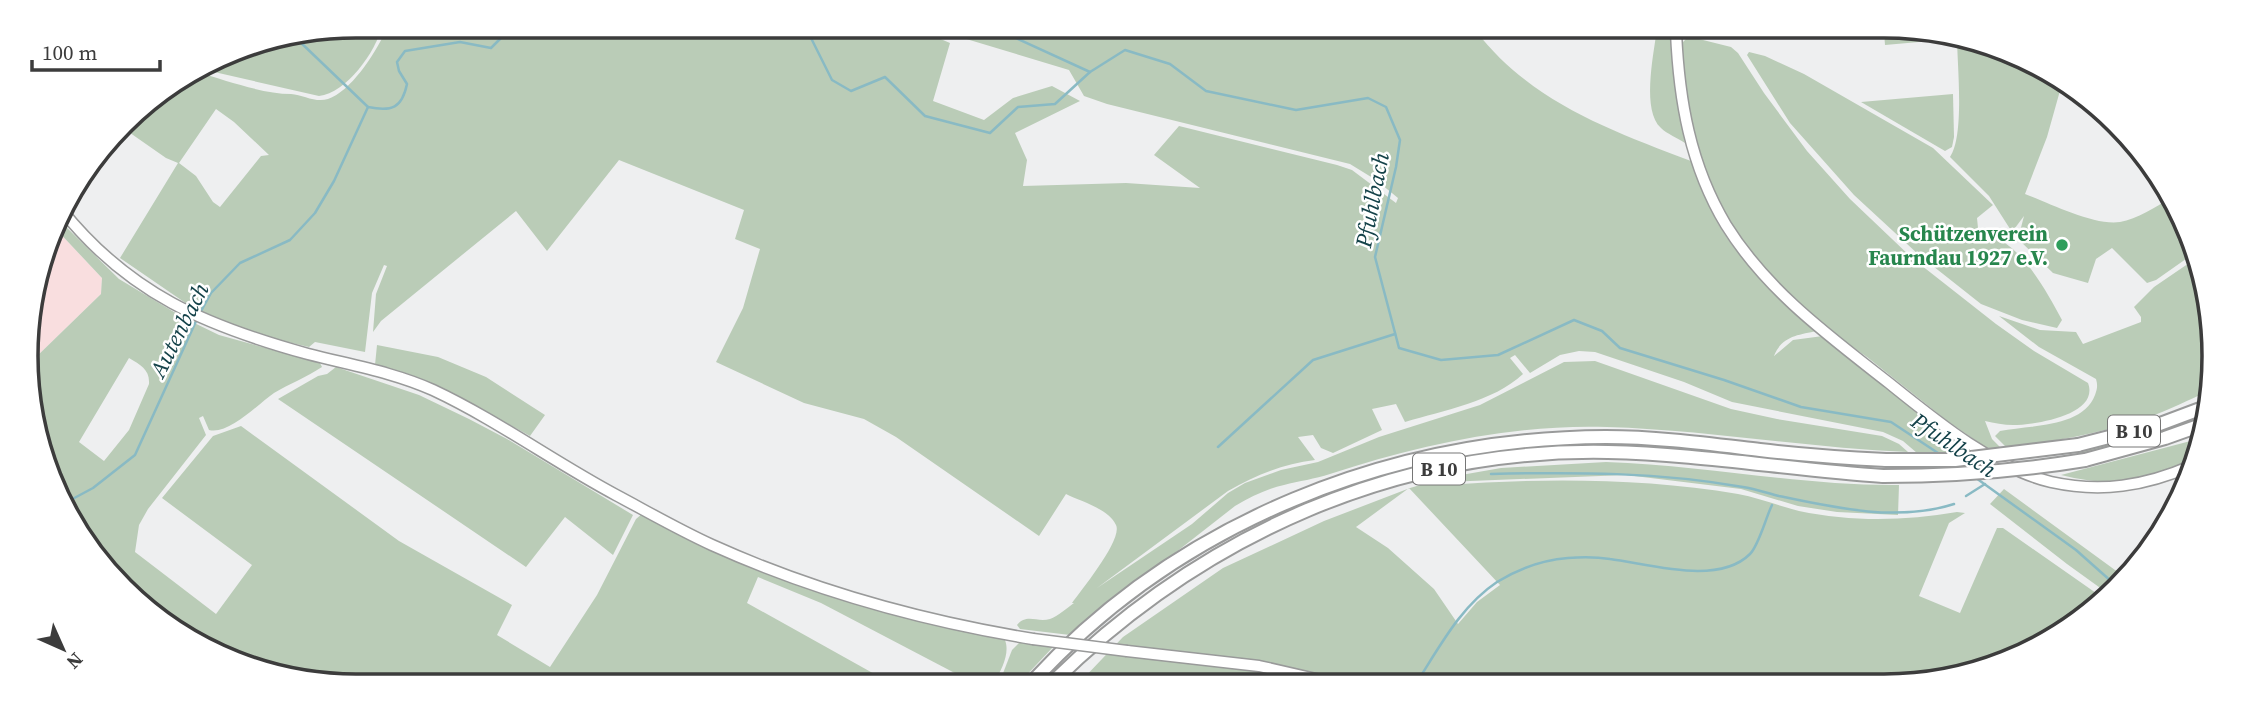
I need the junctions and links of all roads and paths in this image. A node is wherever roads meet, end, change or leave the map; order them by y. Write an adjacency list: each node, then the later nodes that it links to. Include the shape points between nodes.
1 (1676, 38): 5 (street, via 1683,114 1692,150 1725,223 1759,270 1825,333 1910,400 2013,468 2052,482 2109,488)
2 (69, 220): 8 (street, bridge, via 133,280 184,311 429,389 482,415 613,494 712,545 794,578 933,620 1033,639)
3 (2198, 410): 6 (highway, B 10, bridge, via 2078,445 1955,460 1829,457 1606,437 1503,443 1422,457 1311,491 1199,546 1099,617)
4 (2194, 428): 7 (highway, B 10, bridge, via 2085,460 1952,476 1883,476 1607,452 1506,458 1423,472 1320,504 1215,555 1147,600)
5 (2181, 470)
6 (1040, 674)
7 (1061, 674)
8 (1294, 674)

